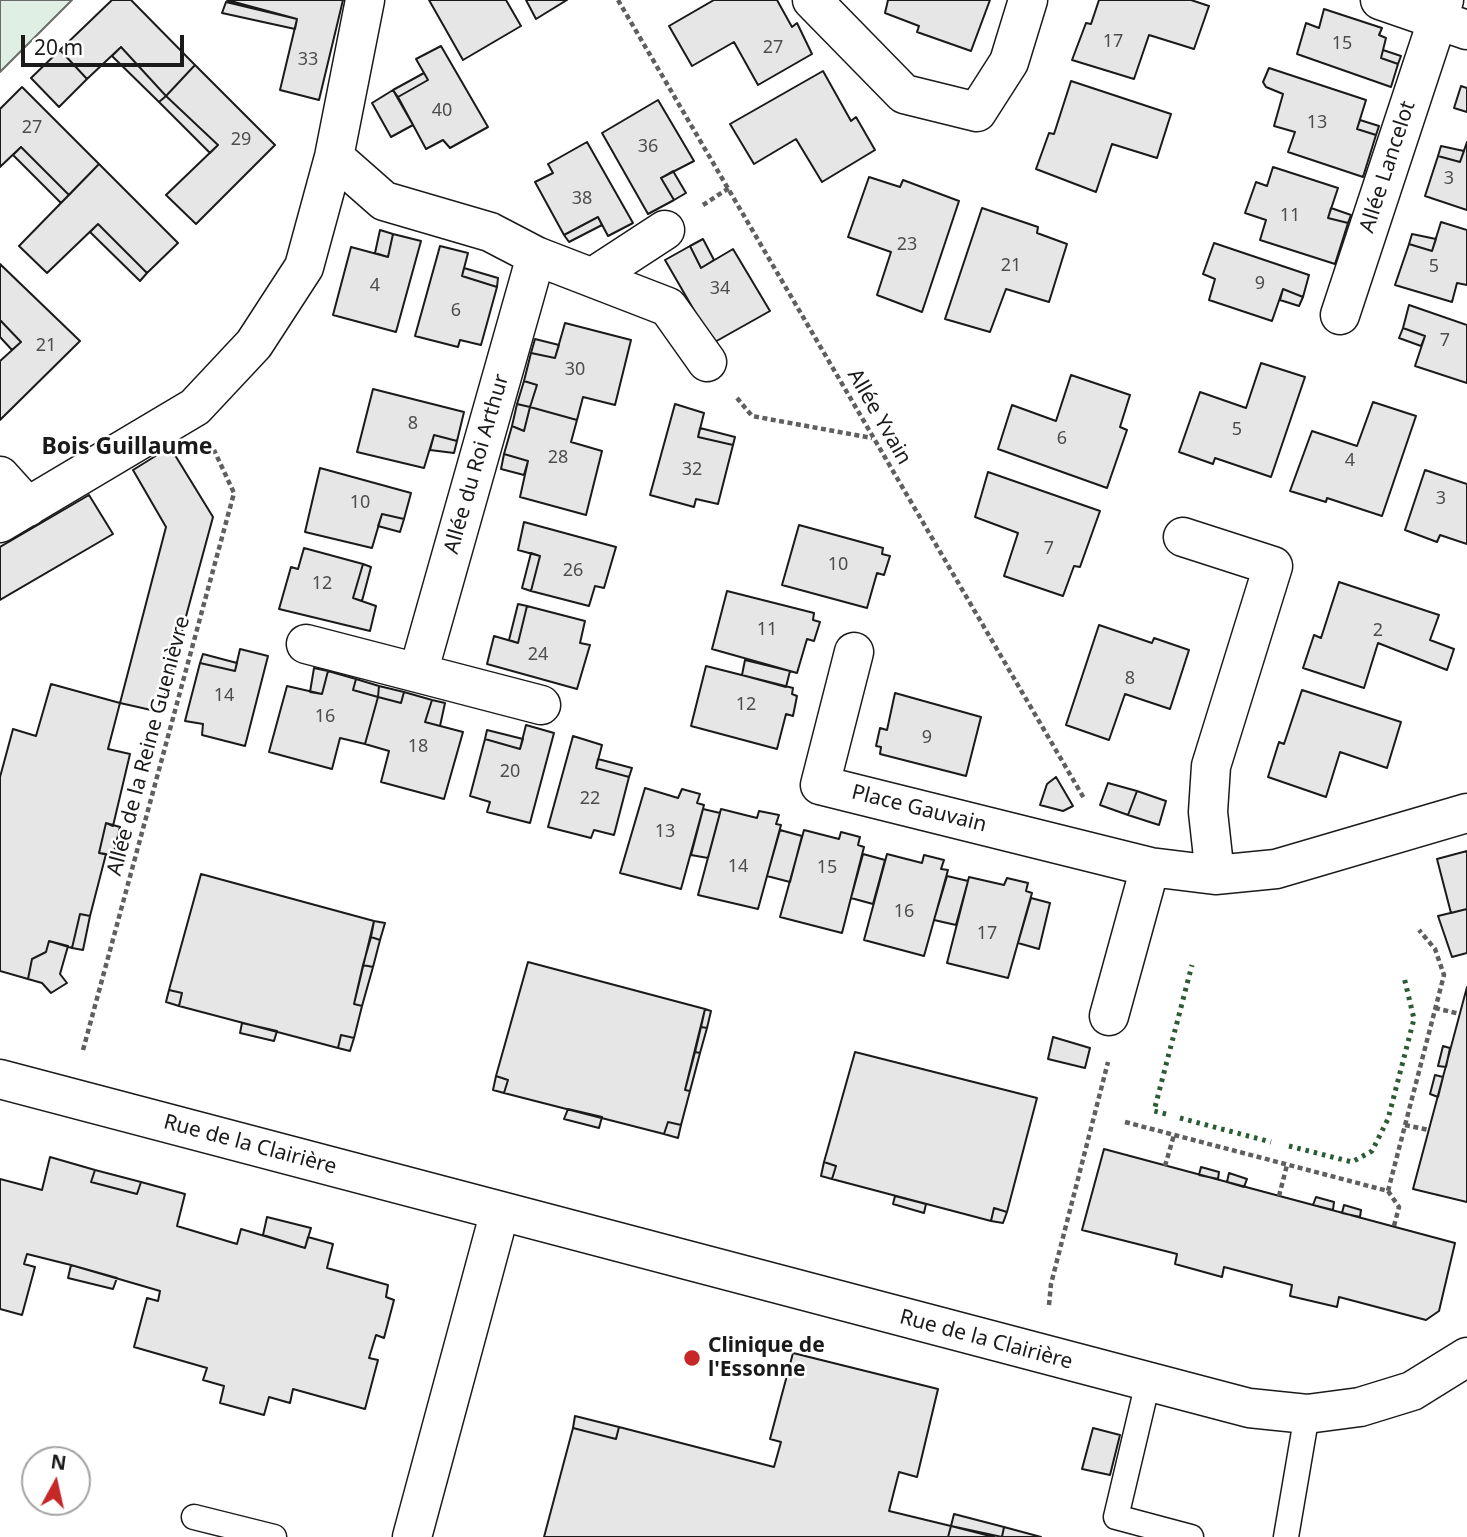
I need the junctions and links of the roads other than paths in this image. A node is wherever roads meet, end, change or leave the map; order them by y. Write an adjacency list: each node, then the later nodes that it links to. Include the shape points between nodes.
1 (365, 0): 6 (street)
2 (812, 0): 3 (street, via 904,94 977,112 1009,62)
3 (1028, 0)
4 (1380, 0): 5 (street, Allée Lancelot)
5 (1449, 16): 10 (street, Allée Lancelot)
6 (334, 157): 8 (street, via 384,201 490,232); 13 (street, via 304,267 254,344 195,407)
7 (665, 230): 9 (street)
8 (536, 256): 9 (street); 17 (street, Allée du Roi Arthur)
9 (593, 277): 11 (street, via 668,307)
10 (1339, 314)
11 (707, 362)
12 (0, 476): 13 (street)
13 (14, 515)
14 (1183, 537): 21 (street, via 1273,566 1210,766 1208,812)
15 (306, 645): 17 (street)
16 (854, 652): 20 (street, Place Gauvain, via 820,785)
17 (418, 673): 18 (street)
18 (541, 705)
19 (1467, 813): 21 (street, Place Gauvain, via 1276,869)
20 (1150, 867): 21 (street, Place Gauvain); 22 (street)
21 (1215, 875)
22 (1109, 1016)
23 (0, 1079): 24 (street, Rue de la Clairière)
24 (500, 1211): 26 (street, Rue de la Clairière); 30 (street)
25 (1467, 1357): 27 (street, Rue de la Clairière, via 1412,1391 1360,1407)
26 (1148, 1382): 27 (street, Rue de la Clairière, via 1249,1408); 31 (lane, via 1116,1517)
27 (1307, 1414): 32 (lane)
28 (194, 1517): 29 (lane)
29 (274, 1537)
30 (412, 1537)
31 (1191, 1537)
32 (1286, 1537)

